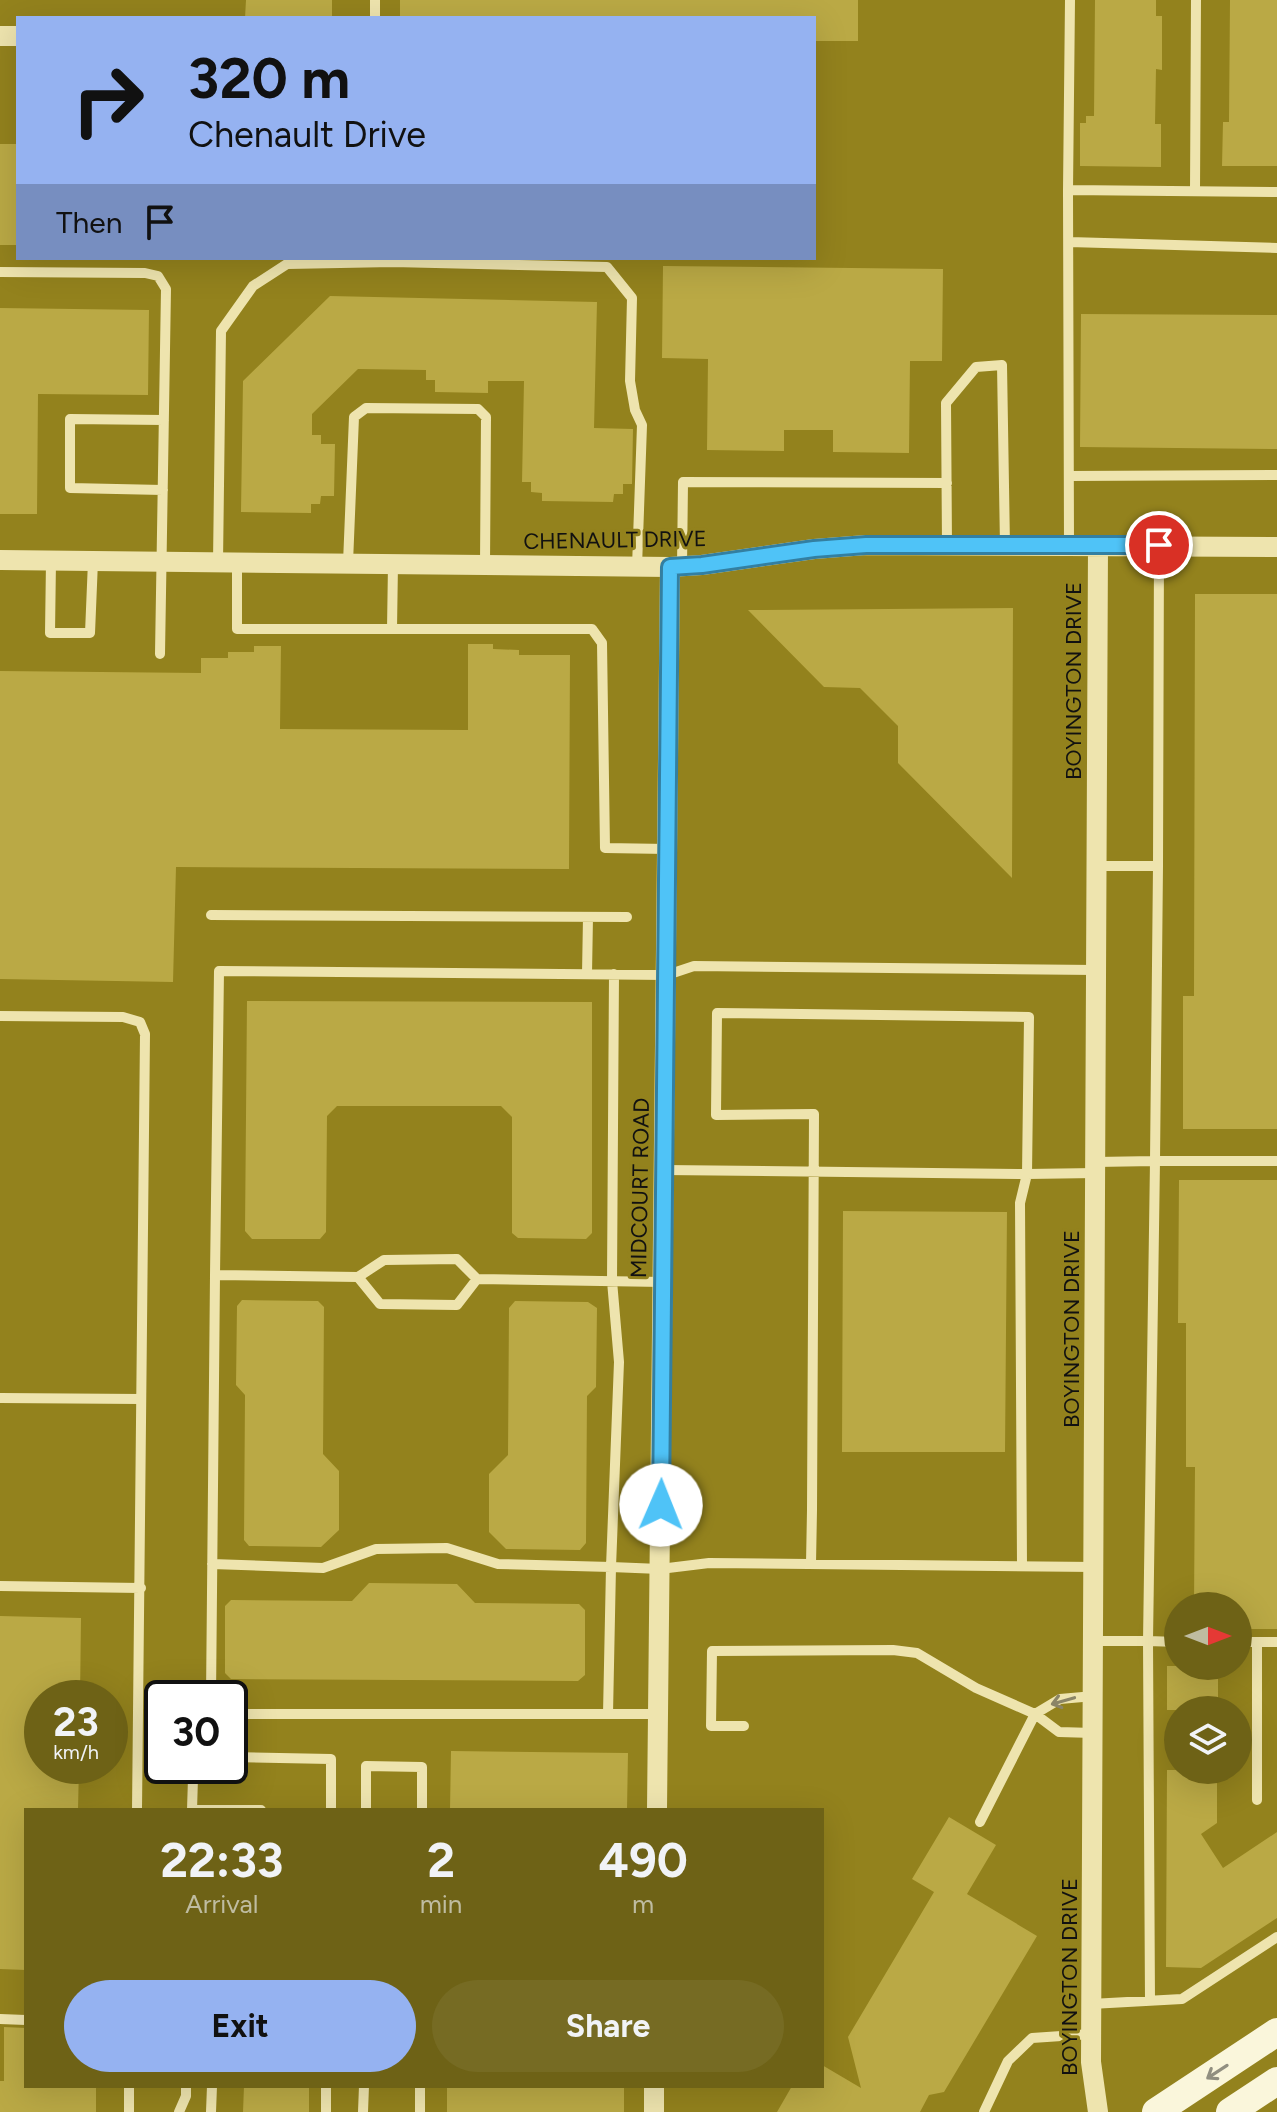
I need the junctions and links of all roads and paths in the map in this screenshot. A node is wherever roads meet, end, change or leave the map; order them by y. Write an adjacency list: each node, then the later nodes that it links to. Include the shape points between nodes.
1 (1070, 0): 3 (lane)
2 (1196, 0): 4 (lane)
3 (1068, 190): 4 (lane); 6 (lane)
4 (1195, 191): 5 (lane)
5 (1277, 192)
6 (1069, 242): 7 (lane); 11 (lane)
7 (1277, 248)
8 (0, 272): 9 (lane, via 158,276 166,289)
9 (164, 420): 13 (lane); 13 (lane, via 70,419 70,488)
10 (1277, 475): 11 (lane)
11 (1070, 476): 18 (lane)
12 (947, 483): 16 (lane); 17 (lane, via 946,403 976,367 1002,365); 29 (lane, via 683,482)
13 (163, 490): 23 (lane)
14 (1098, 545): 15 (street, CHENAULT DRIVE); 18 (street, CHENAULT DRIVE); 33 (street, BOYINGTON DRIVE)
15 (1159, 545): 19 (street, CHENAULT DRIVE); 34 (lane)
16 (947, 546): 17 (street, CHENAULT DRIVE); 29 (street, CHENAULT DRIVE, via 814,549)
17 (1005, 546): 18 (street, CHENAULT DRIVE)
18 (1069, 546)
19 (1277, 547)
20 (0, 560): 21 (street, CHENAULT DRIVE)
21 (51, 561): 22 (street, CHENAULT DRIVE); 22 (lane, via 50,633 90,633)
22 (93, 561): 23 (street, CHENAULT DRIVE)
23 (162, 562): 24 (street, CHENAULT DRIVE); 31 (lane)
24 (228, 562): 25 (street, CHENAULT DRIVE); 28 (lane, via 221,331 253,286 287,264 393,262 607,267 621,282 632,298 630,381 642,425); 30 (lane, via 237,629)
25 (348, 563): 26 (street, CHENAULT DRIVE); 27 (lane, via 354,417 366,408 478,409 486,417)
26 (393, 564): 27 (street, CHENAULT DRIVE); 30 (lane)
27 (485, 565): 28 (street, CHENAULT DRIVE)
28 (637, 567): 29 (street, CHENAULT DRIVE)
29 (676, 567): 32 (street, MIDCOURT ROAD)
30 (392, 629): 32 (lane, via 592,629 602,643 605,848)
31 (160, 654)
32 (667, 849): 41 (street, MIDCOURT ROAD)
33 (1097, 866): 34 (lane); 38 (street, BOYINGTON DRIVE)
34 (1158, 866): 43 (lane)
35 (211, 915): 36 (lane)
36 (588, 917): 37 (lane); 39 (lane)
37 (627, 917)
38 (1096, 970): 41 (lane, via 694,966); 45 (street, BOYINGTON DRIVE)
39 (587, 974): 40 (lane); 49 (lane, via 219,971)
40 (614, 974): 41 (lane); 52 (lane)
41 (667, 975): 46 (street, MIDCOURT ROAD)
42 (0, 1016): 55 (lane, via 123,1017 140,1022 145,1034)
43 (1155, 1161): 44 (lane); 45 (lane); 65 (lane)
44 (1277, 1161)
45 (1096, 1167): 48 (lane); 60 (street, BOYINGTON DRIVE)
46 (664, 1170): 47 (lane); 53 (street, MIDCOURT ROAD)
47 (814, 1172): 48 (lane); 48 (lane, via 814,1114 716,1115 717,1013 1029,1017); 57 (lane)
48 (1027, 1174): 58 (lane, via 1020,1203)
49 (215, 1275): 50 (lane); 56 (lane)
50 (358, 1277): 51 (lane, via 384,1260 457,1259); 51 (lane, via 380,1304 457,1305)
51 (477, 1279): 52 (lane)
52 (612, 1281): 53 (lane); 59 (lane, via 619,1362)
53 (663, 1282): 61 (street, MIDCOURT ROAD)
54 (0, 1398): 55 (lane)
55 (141, 1399): 63 (lane)
56 (212, 1564): 59 (lane, via 323,1568 376,1549 447,1548 498,1564); 70 (lane)
57 (811, 1564): 58 (lane); 61 (lane, via 709,1563)
58 (1022, 1566): 60 (lane)
59 (611, 1567): 61 (lane); 73 (lane)
60 (1095, 1567): 64 (street, BOYINGTON DRIVE)
61 (660, 1569): 74 (street, MIDCOURT ROAD)
62 (0, 1586): 63 (lane)
63 (141, 1588): 81 (lane)
64 (1094, 1641): 65 (lane); 71 (street, BOYINGTON DRIVE)
65 (1148, 1641): 66 (lane); 89 (lane)
66 (1164, 1642)
67 (1252, 1642): 68 (lane)
68 (1257, 1642): 69 (lane); 80 (lane)
69 (1277, 1642)
70 (211, 1680)
71 (1094, 1696): 75 (lane, one-way to 75, via 1060,1699); 77 (street, BOYINGTON DRIVE)
72 (248, 1714): 73 (lane)
73 (608, 1714): 74 (lane)
74 (658, 1714): 86 (street, MIDCOURT ROAD)
75 (1035, 1714): 76 (lane, via 917,1653 712,1651 711,1726); 77 (lane, via 1059,1732); 87 (lane)
76 (744, 1726)
77 (1093, 1733): 90 (street, BOYINGTON DRIVE)
78 (248, 1757): 83 (lane, via 331,1759)
79 (193, 1784): 82 (lane)
80 (1257, 1800)
81 (137, 1808)
82 (192, 1808)
83 (331, 1808)
84 (366, 1808): 85 (lane, via 366,1766 422,1767)
85 (422, 1808)
86 (657, 1808)
87 (980, 1822)
88 (1277, 1937): 89 (lane, via 1182,1999)
89 (1150, 2001): 90 (lane)
90 (1091, 2004): 94 (street, BOYINGTON DRIVE)
91 (0, 2019): 92 (lane)
92 (24, 2020)
93 (1277, 2032): 112 (main road, one-way to 112)
94 (1091, 2034): 110 (lane, via 1032,2038 1008,2061); 111 (street, BOYINGTON DRIVE)
95 (1277, 2081): 113 (main road)
96 (129, 2088): 103 (lane)
97 (186, 2088): 104 (lane)
98 (212, 2088): 105 (lane)
99 (326, 2088): 106 (lane)
100 (364, 2088): 107 (lane)
101 (420, 2088): 108 (lane)
102 (654, 2088): 109 (street)
103 (129, 2112)
104 (179, 2112)
105 (211, 2112)
106 (326, 2112)
107 (363, 2112)
108 (420, 2112)
109 (654, 2112)
110 (984, 2112)
111 (1098, 2112)
112 (1156, 2112)
113 (1230, 2112)

